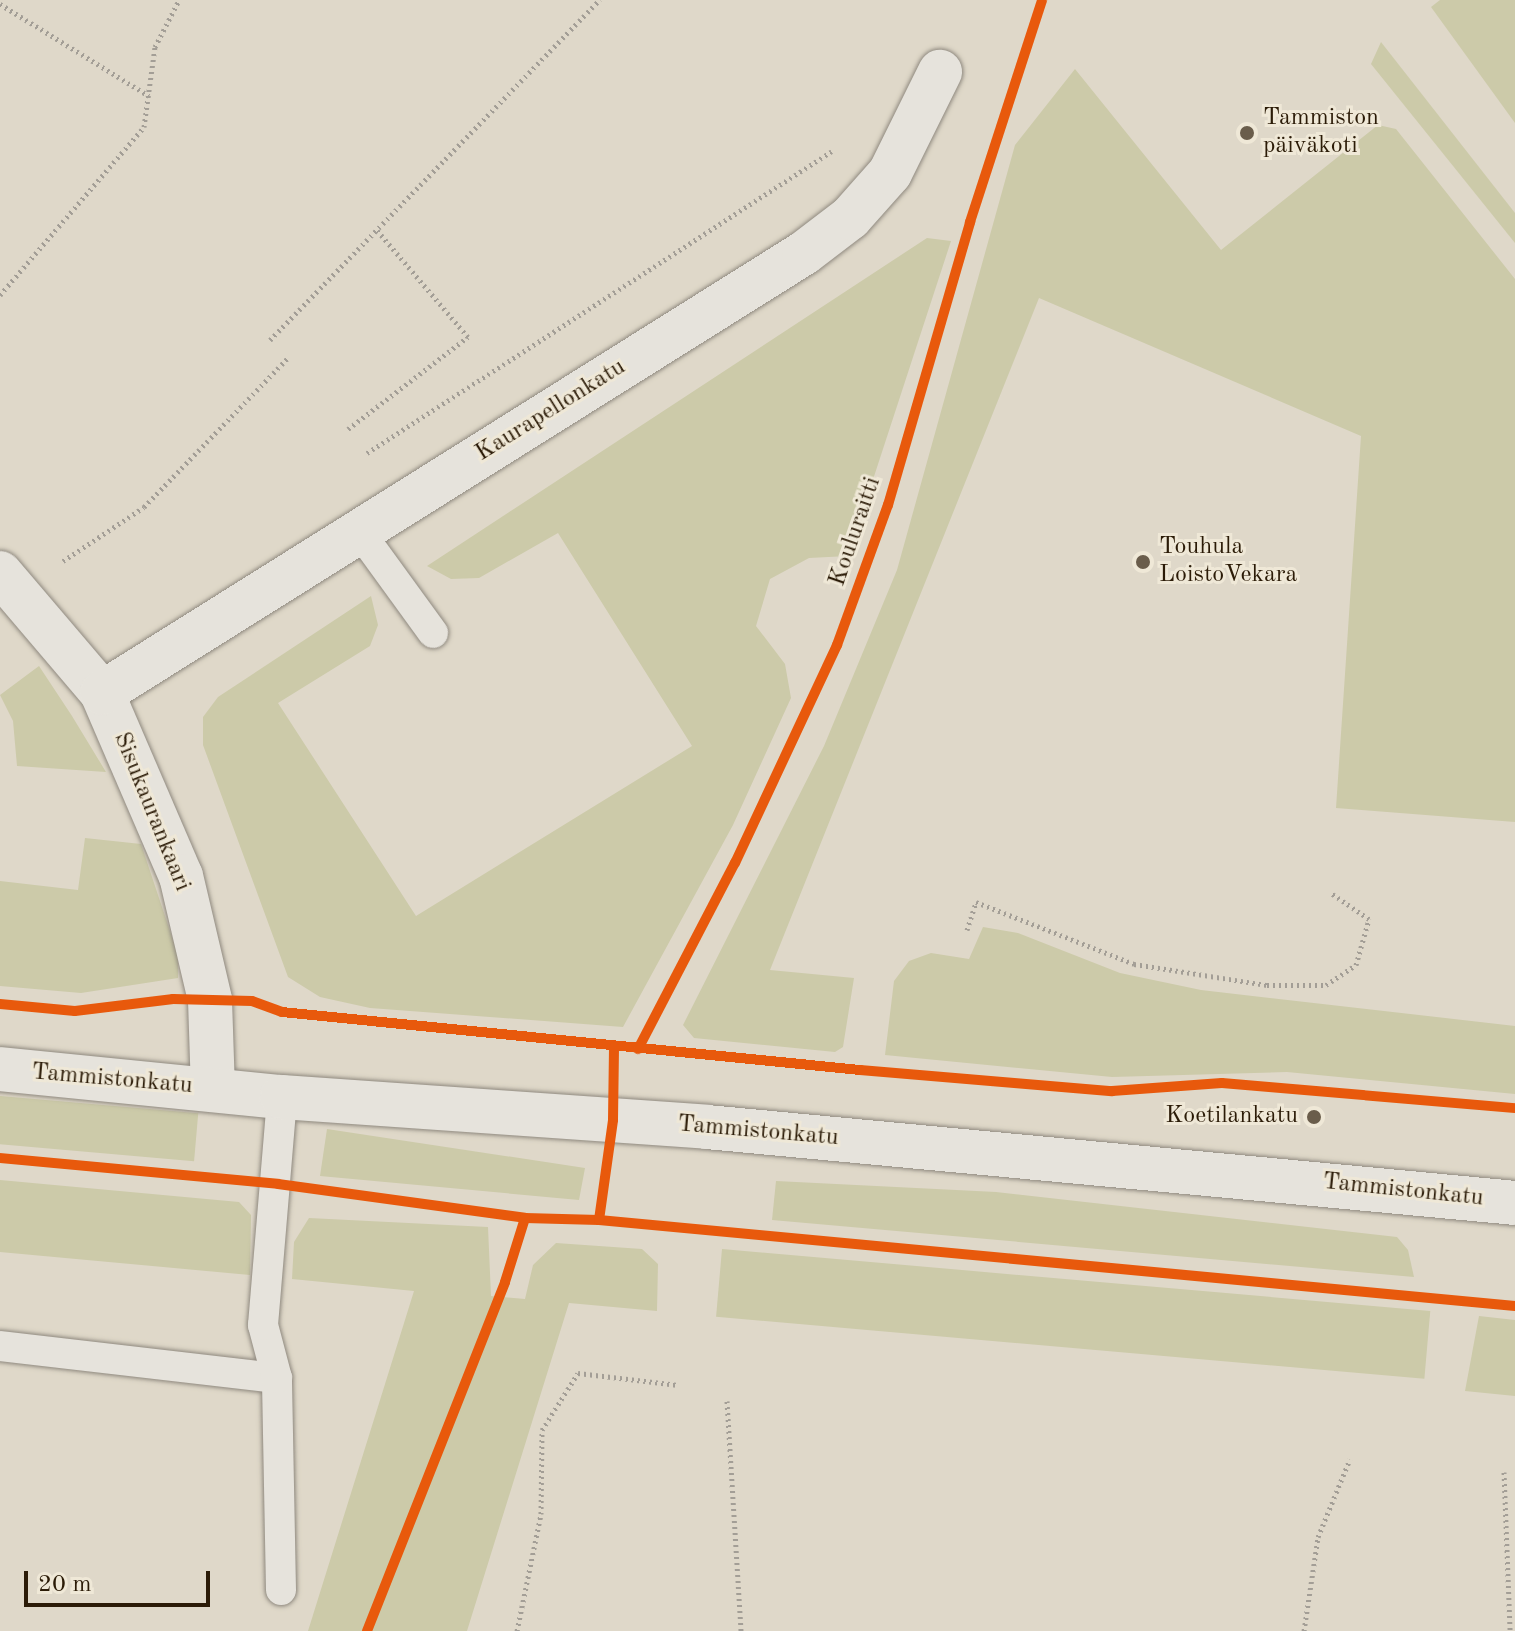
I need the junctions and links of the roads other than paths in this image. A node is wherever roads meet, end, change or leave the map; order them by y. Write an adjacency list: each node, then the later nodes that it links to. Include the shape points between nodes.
1 (940, 72): 2 (street, Kaurapellonkatu, via 890,173 850,218 804,253)
2 (359, 531): 4 (lane); 5 (street, Kaurapellonkatu)
3 (12, 586): 5 (street, Sisukaurankaari)
4 (433, 633)
5 (102, 693): 7 (street, Sisukaurankaari, via 181,876 210,1000)
6 (0, 1069): 7 (street, Tammistonkatu)
7 (213, 1090): 8 (street, Tammistonkatu)
8 (282, 1097): 9 (street, Tammistonkatu, via 691,1126); 11 (lane, via 263,1325)
9 (1515, 1203)
10 (0, 1346): 11 (lane)
11 (277, 1378): 12 (lane)
12 (281, 1590)

